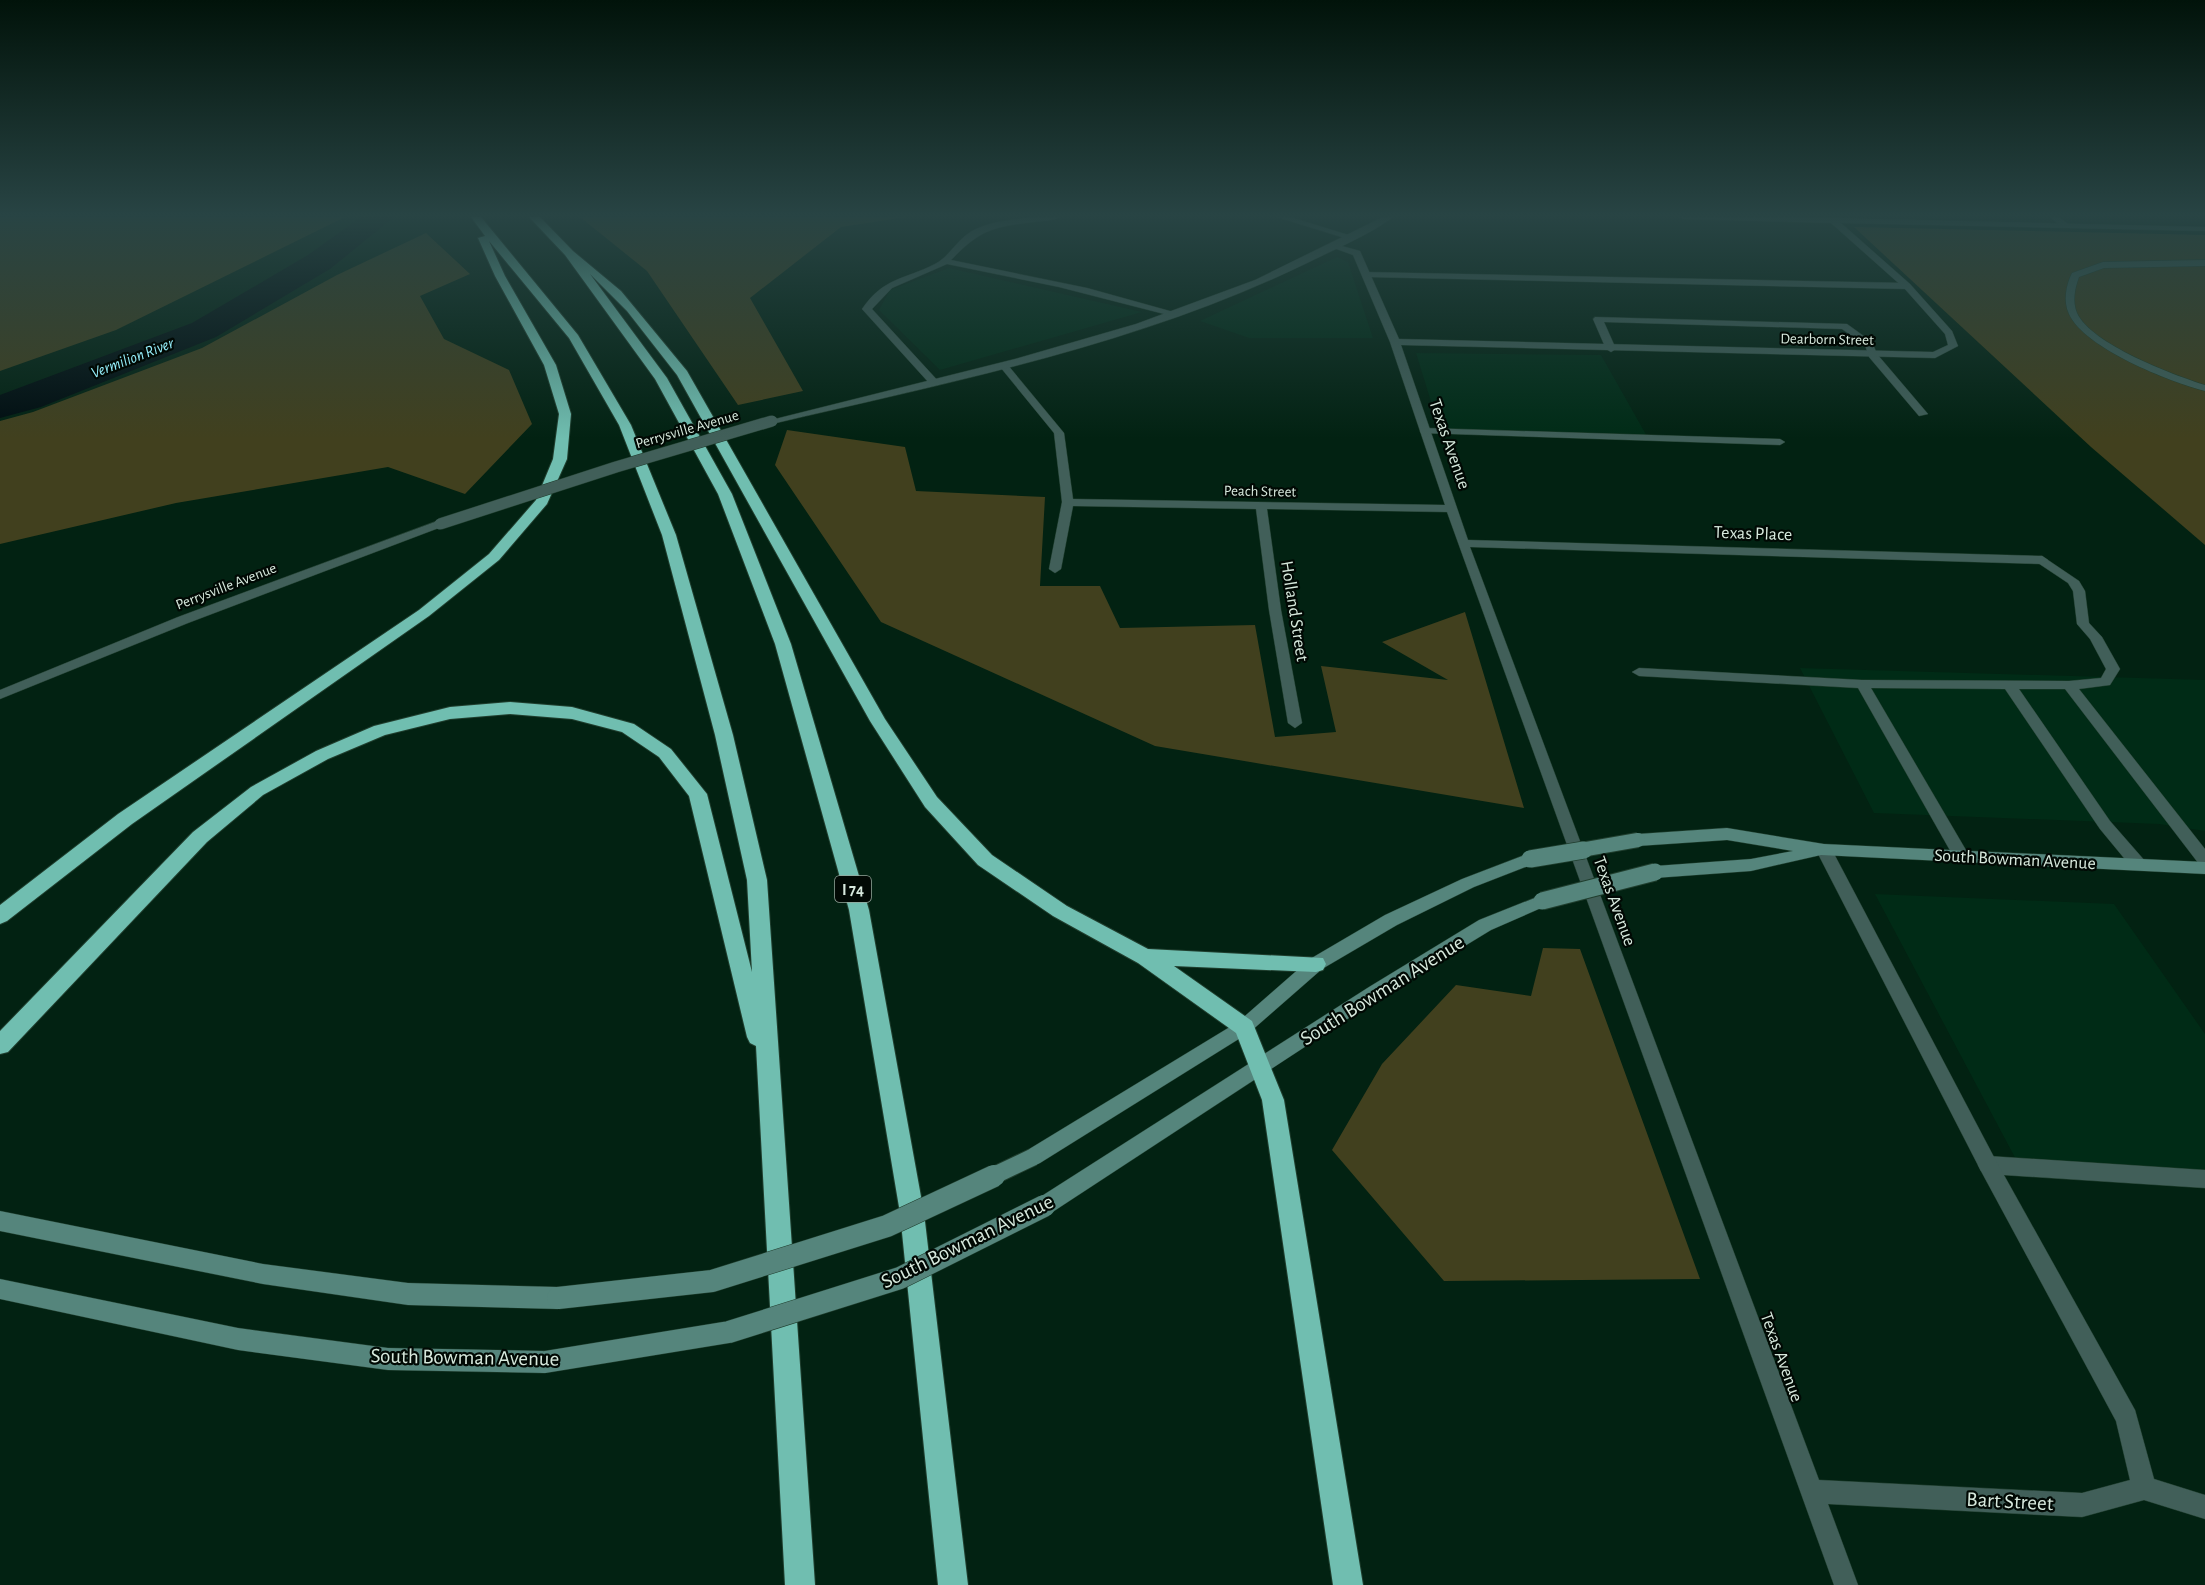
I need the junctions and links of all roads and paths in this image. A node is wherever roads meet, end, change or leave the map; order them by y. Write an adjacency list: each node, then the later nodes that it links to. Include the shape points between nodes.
1 (517, 291): 37 (highway, via 550,365 565,414 560,459 542,501 494,556 424,613 125,819)
2 (527, 291): 43 (highway, via 574,337 625,425 669,534 724,735 757,880)
3 (597, 291): 52 (highway, I 74, via 661,378 725,494 783,644 859,910 912,1213)
4 (614, 291): 38 (highway, via 653,333 683,375 878,721 931,802 985,860 1059,911)
5 (879, 291): 16 (street, via 867,309)
6 (1094, 291): 11 (street)
7 (1234, 291): 11 (street, Perrysville Avenue)
8 (1374, 291): 12 (street, Texas Avenue)
9 (1911, 291): 14 (street, Dearborn Street, via 1949,333 1953,346 1935,356)
10 (2071, 291): 17 (street, via 2075,318 2090,334 2153,369)
11 (1172, 313): 15 (street, Perrysville Avenue)
12 (1395, 342): 13 (street, Dearborn Street); 19 (street, Texas Avenue)
13 (1611, 349): 14 (street, Dearborn Street); 14 (street, via 1598,319 1844,326 1869,345)
14 (1872, 355): 18 (street)
15 (1004, 366): 16 (street, Perrysville Avenue); 21 (street, via 1059,432)
16 (933, 382): 30 (street, Perrysville Avenue, bridge, via 772,421 616,466 440,524 183,620)
17 (2205, 388)
18 (1923, 414)
19 (1425, 431): 20 (street); 23 (street, Texas Avenue)
20 (1780, 442)
21 (1068, 502): 22 (street, Peach Street); 25 (street)
22 (1261, 506): 23 (street, Peach Street); 31 (street, Holland Street)
23 (1452, 509): 24 (street, Texas Avenue)
24 (1462, 543): 29 (street, Texas Place, via 2042,560 2073,581 2079,591 2083,624 2113,669 2105,682); 49 (street, Texas Avenue)
25 (1055, 569)
26 (1639, 672): 27 (street)
27 (1862, 684): 28 (street); 33 (street)
28 (2009, 685): 29 (street); 35 (street, via 2105,825)
29 (2069, 685): 34 (street)
30 (0, 695)
31 (1295, 723)
32 (1824, 850): 33 (main road, South Bowman Avenue); 39 (main road, South Bowman Avenue, bridge, via 1727,834 1638,840 1530,859 1391,920); 42 (main road, South Bowman Avenue, bridge, via 1751,865 1655,872 1542,901 1485,926); 44 (street)
33 (1962, 857): 35 (main road, South Bowman Avenue)
34 (2205, 860)
35 (2139, 866): 36 (main road, South Bowman Avenue)
36 (2205, 868)
37 (0, 916)
38 (1145, 957): 39 (highway); 40 (highway)
39 (1316, 964): 40 (main road, South Bowman Avenue)
40 (1244, 1027): 42 (highway); 46 (main road, South Bowman Avenue, bridge, via 1033,1157 887,1226 712,1281 558,1298 408,1294 263,1274)
41 (0, 1045): 43 (highway, via 200,837 257,791 322,755 380,730 450,713 510,708 572,713 628,728 665,753 698,794)
42 (1260, 1068): 47 (main road, South Bowman Avenue, bridge, via 1044,1206 900,1278 740,1329 545,1362 388,1359 250,1341); 53 (highway, via 1273,1100)
43 (769, 1083): 51 (highway)
44 (1988, 1165): 45 (street); 48 (street, via 2127,1418)
45 (2205, 1179)
46 (0, 1221)
47 (0, 1289)
48 (2144, 1488): 49 (street, Bart Street, via 2082,1504); 50 (street)
49 (1810, 1491): 54 (street, Texas Avenue)
50 (2205, 1507)
51 (800, 1585)
52 (953, 1585)
53 (1348, 1585)
54 (1846, 1585)

